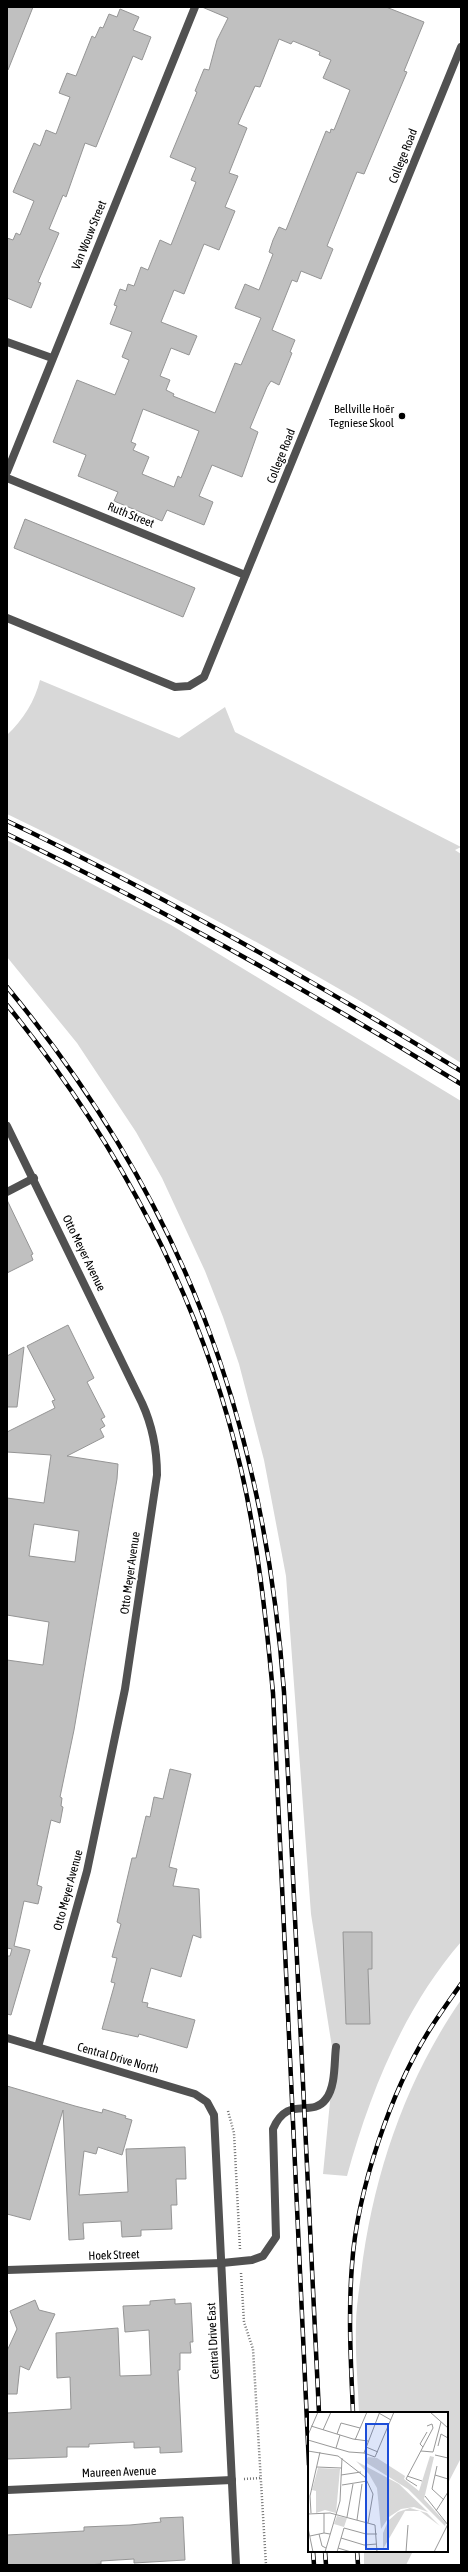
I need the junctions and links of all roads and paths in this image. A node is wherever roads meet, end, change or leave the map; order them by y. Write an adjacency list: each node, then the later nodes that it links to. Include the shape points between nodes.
1 (195, 7): 4 (street, Van Wouw Street)
2 (461, 47): 7 (street, College Road)
3 (7, 342): 4 (street)
4 (52, 358): 5 (street, Van Wouw Street)
5 (7, 472)
6 (7, 478): 7 (street, Ruth Street)
7 (245, 575): 8 (street, College Road, via 208,669 197,682 182,687 168,684)
8 (7, 618)
9 (7, 1126): 10 (street, Otto Meyer Avenue)
10 (34, 1178): 11 (street); 14 (street, Otto Meyer Avenue, via 142,1403 154,1438 157,1456 157,1475 124,1696 87,1871)
11 (7, 1192)
12 (7, 2038): 14 (street, Central Drive North)
13 (336, 2047): 17 (street, Hoek Street, via 332,2087 326,2099 318,2105 285,2111 277,2119 273,2129 276,2237 263,2256)
14 (38, 2048): 16 (street, Central Drive North, via 194,2094 207,2102)
15 (225, 2103): 17 (path, via 232,2117 234,2133)
16 (214, 2115): 18 (street, Central Drive East)
17 (240, 2261): 18 (street, Hoek Street); 23 (path, via 244,2322 253,2349)
18 (222, 2263): 19 (street, Hoek Street); 20 (street, Central Drive East)
19 (7, 2270)
20 (232, 2480): 21 (street, Maureen Avenue); 22 (street, Central Drive East)
21 (7, 2490)
22 (236, 2565)
23 (266, 2565)

